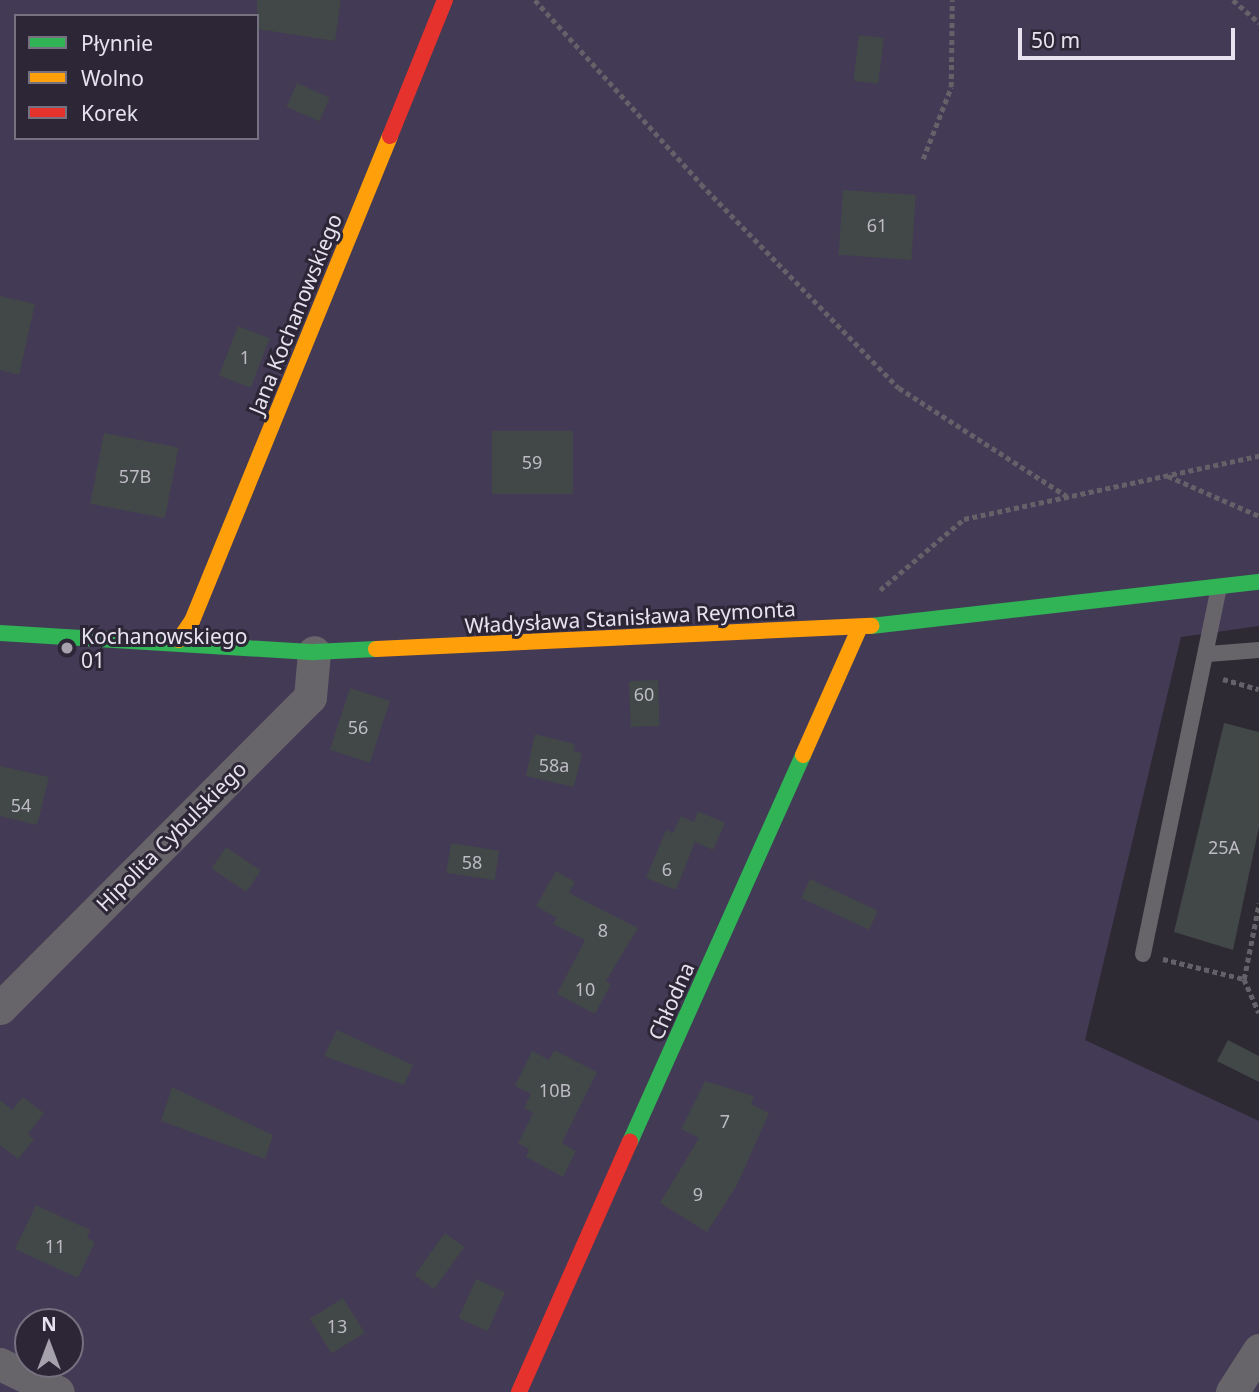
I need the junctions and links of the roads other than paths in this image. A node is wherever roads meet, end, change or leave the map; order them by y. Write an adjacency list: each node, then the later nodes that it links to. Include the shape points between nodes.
1 (445, 0): 6 (street, Jana Kochanowskiego, via 202,595)
2 (1259, 582): 3 (street, Władysława Stanisława Reymonta)
3 (1219, 587): 4 (street, Władysława Stanisława Reymonta); 9 (lane)
4 (860, 627): 8 (street, Władysława Stanisława Reymonta); 15 (street, Chłodna)
5 (0, 633): 6 (street, Władysława Stanisława Reymonta)
6 (179, 640): 8 (street, Władysława Stanisława Reymonta)
7 (1259, 650): 9 (lane)
8 (314, 652): 11 (street, Hipolita Cybulskiego, via 310,697)
9 (1208, 654): 10 (lane)
10 (1143, 954)
11 (0, 1008)
12 (1259, 1350): 16 (street)
13 (0, 1364): 14 (street)
14 (58, 1392)
15 (519, 1392)
16 (1232, 1392)

